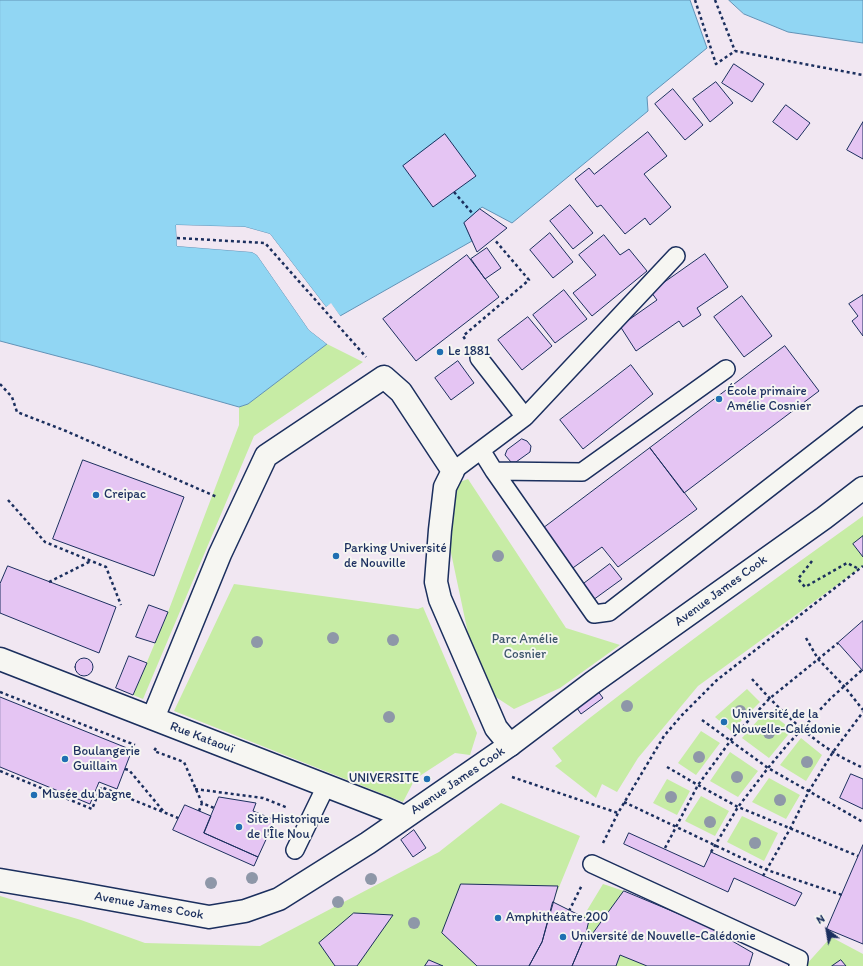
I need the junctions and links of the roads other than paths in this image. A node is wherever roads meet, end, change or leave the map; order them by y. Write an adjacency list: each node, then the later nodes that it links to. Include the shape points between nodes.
1 (676, 256): 5 (lane)
2 (479, 358): 5 (lane)
3 (726, 369): 8 (lane, via 582,472)
4 (863, 415): 8 (lane, via 609,612 594,614)
5 (525, 417): 6 (lane)
6 (481, 450): 7 (lane); 8 (lane)
7 (453, 471): 11 (street, via 401,392 384,377 266,456 220,554); 12 (street, via 445,487 436,582 440,599 496,728)
8 (494, 471)
9 (863, 488): 12 (street, Avenue James Cook)
10 (0, 659): 11 (street, Rue Kataouï)
11 (153, 718): 13 (street, Rue Kataouï)
12 (510, 745): 14 (street, Avenue James Cook)
13 (326, 786): 14 (street, Rue Kataouï); 15 (lane)
14 (404, 817): 17 (street, Avenue James Cook, via 279,899 244,911 209,917)
15 (295, 850)
16 (592, 864): 18 (lane, via 800,959)
17 (0, 880)
18 (798, 966)

